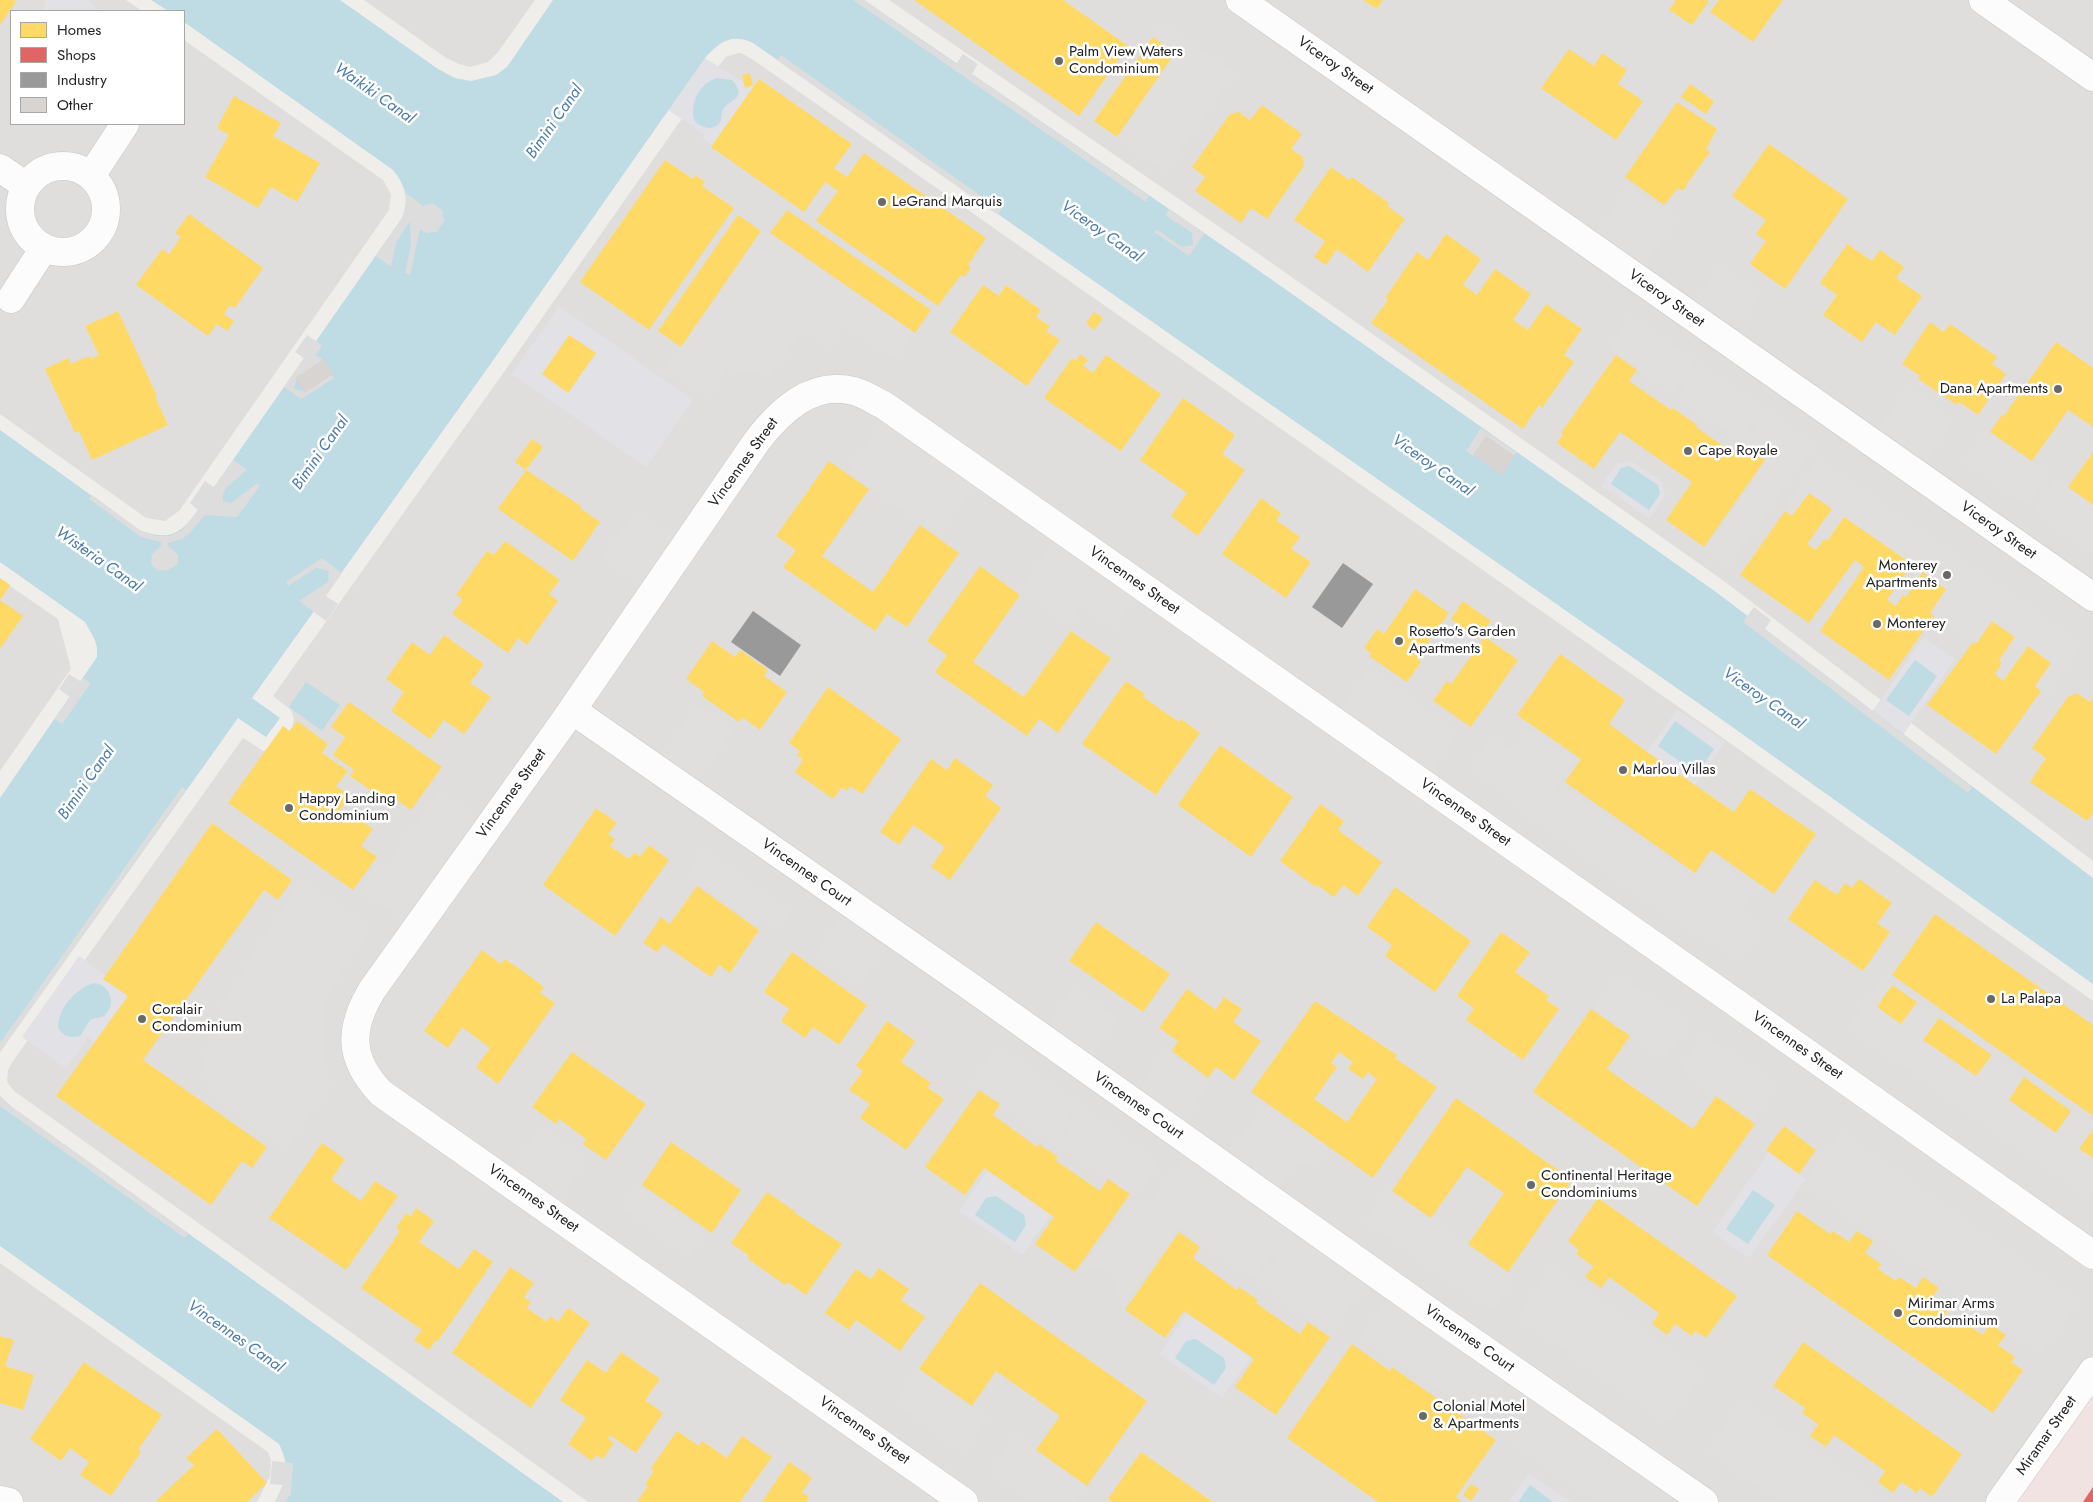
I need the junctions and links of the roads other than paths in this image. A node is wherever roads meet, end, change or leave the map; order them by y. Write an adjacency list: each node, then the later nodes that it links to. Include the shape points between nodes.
1 (1240, 0): 10 (street, Viceroy Street)
2 (1983, 0): 3 (street)
3 (2093, 77)
4 (124, 125): 6 (street)
5 (0, 168): 7 (street)
6 (91, 176): 7 (street, via 80,169 53,167 40,172); 8 (street, via 105,199 103,226 81,248 63,253)
7 (26, 186): 8 (street, via 20,200 26,230 36,244)
8 (44, 248): 9 (street)
9 (11, 299)
10 (2093, 597)
11 (572, 710): 12 (street, Vincennes Street, via 770,424 792,404 812,394 833,389 856,391 885,406); 16 (street, Vincennes Street, via 361,1008 354,1042 362,1070 381,1093); 17 (street, Vincennes Court)
12 (2093, 1255)
13 (2093, 1371): 18 (street, Miramar Street)
14 (0, 1500): 15 (street)
15 (9, 1502)
16 (964, 1502)
17 (1704, 1502)
18 (2000, 1502)

